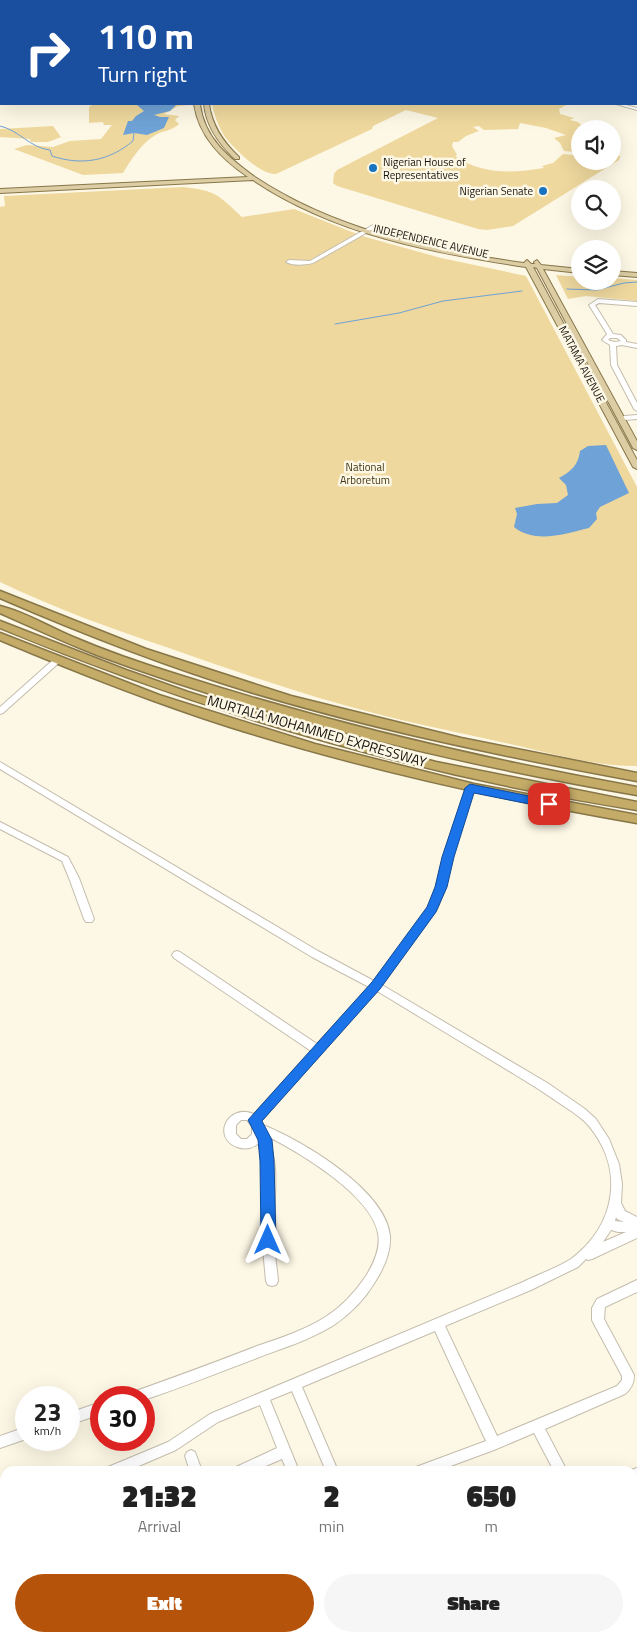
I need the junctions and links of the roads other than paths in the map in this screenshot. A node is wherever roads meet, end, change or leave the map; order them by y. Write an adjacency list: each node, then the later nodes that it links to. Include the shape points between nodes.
1 (197, 105): 5 (main road, INDEPENDENCE AVENUE, via 201,124 210,139)
2 (206, 105): 6 (main road, INDEPENDENCE AVENUE, via 208,117 219,138)
3 (623, 105): 4 (street)
4 (637, 108)
5 (242, 171): 6 (main road, INDEPENDENCE AVENUE); 7 (main road)
6 (255, 177): 7 (main road); 7 (main road); 9 (main road, INDEPENDENCE AVENUE, via 279,195 310,210)
7 (238, 178): 8 (main road)
8 (0, 190)
9 (370, 229): 10 (street, via 311,262); 11 (main road, INDEPENDENCE AVENUE, via 453,253)
10 (289, 262)
11 (528, 263): 12 (main road, INDEPENDENCE AVENUE); 27 (main road, MATAMA AVENUE)
12 (538, 264): 13 (main road); 14 (main road); 18 (main road, MATAMA AVENUE)
13 (571, 268)
14 (560, 269): 15 (main road); 18 (main road)
15 (571, 269)
16 (621, 270): 17 (main road)
17 (637, 271)
18 (543, 274): 26 (main road, MATAMA AVENUE)
19 (621, 274): 20 (main road)
20 (637, 275)
21 (637, 304): 22 (street, via 598,302 592,305)
22 (611, 336): 23 (street, via 619,336); 24 (street, via 606,340)
23 (623, 342): 24 (street); 25 (street)
24 (613, 344): 28 (street, via 614,365)
25 (637, 344)
26 (606, 391): 27 (main road); 31 (main road, MATAMA AVENUE)
27 (597, 392): 32 (main road, MATAMA AVENUE)
28 (637, 409)
29 (637, 417): 30 (street, via 626,420)
30 (637, 422)
31 (637, 448)
32 (637, 467)
33 (0, 594): 37 (highway, MURTALA MOHAMMED EXPRESSWAY)
34 (0, 609): 40 (highway, MURTALA MOHAMMED EXPRESSWAY, via 80,644)
35 (0, 624): 41 (highway, MURTALA MOHAMMED EXPRESSWAY)
36 (0, 636): 38 (highway, MURTALA MOHAMMED EXPRESSWAY)
37 (149, 654): 40 (highway); 44 (highway, MURTALA MOHAMMED EXPRESSWAY, via 286,699 367,720 554,763)
38 (57, 662): 39 (highway, MURTALA MOHAMMED EXPRESSWAY); 42 (street)
39 (123, 686): 41 (highway); 45 (highway, MURTALA MOHAMMED EXPRESSWAY, via 228,723)
40 (204, 686): 46 (highway, MURTALA MOHAMMED EXPRESSWAY, via 428,749)
41 (188, 697): 47 (highway, MURTALA MOHAMMED EXPRESSWAY, via 284,727 395,756)
42 (0, 711)
43 (0, 764): 54 (street)
44 (635, 776)
45 (470, 788): 48 (highway, MURTALA MOHAMMED EXPRESSWAY); 54 (street, via 432,909)
46 (637, 791)
47 (637, 806)
48 (612, 815): 49 (highway, MURTALA MOHAMMED EXPRESSWAY); 51 (highway)
49 (637, 819)
50 (0, 824): 52 (street, via 65,859)
51 (637, 824)
52 (89, 919)
53 (177, 954): 55 (street)
54 (376, 986): 55 (street); 57 (street, via 581,1112 605,1142 614,1164)
55 (318, 1050): 56 (street)
56 (258, 1126): 63 (street, via 265,1140 267,1161); 67 (street, via 335,1173 366,1200 381,1224 384,1237 376,1268 354,1303 324,1324)
57 (615, 1203): 58 (street, via 621,1215); 59 (street)
58 (637, 1222)
59 (608, 1224): 60 (street); 62 (street, via 599,1239)
60 (637, 1226)
61 (637, 1232): 62 (street)
62 (574, 1263): 65 (street)
63 (272, 1281)
64 (637, 1286): 69 (street, via 601,1304 597,1314 628,1375 626,1386)
65 (438, 1324): 66 (street); 72 (street)
66 (294, 1384): 68 (street); 79 (street)
67 (155, 1390)
68 (263, 1397): 73 (street); 75 (street, via 214,1418 172,1446)
69 (538, 1426): 72 (street); 81 (street)
70 (15, 1437): 71 (street)
71 (0, 1442)
72 (494, 1444): 80 (street)
73 (285, 1451): 77 (street); 78 (street)
74 (191, 1456): 76 (street)
75 (124, 1466)
76 (194, 1466)
77 (251, 1466)
78 (291, 1466)
79 (330, 1466)
80 (434, 1466)
81 (558, 1466)

